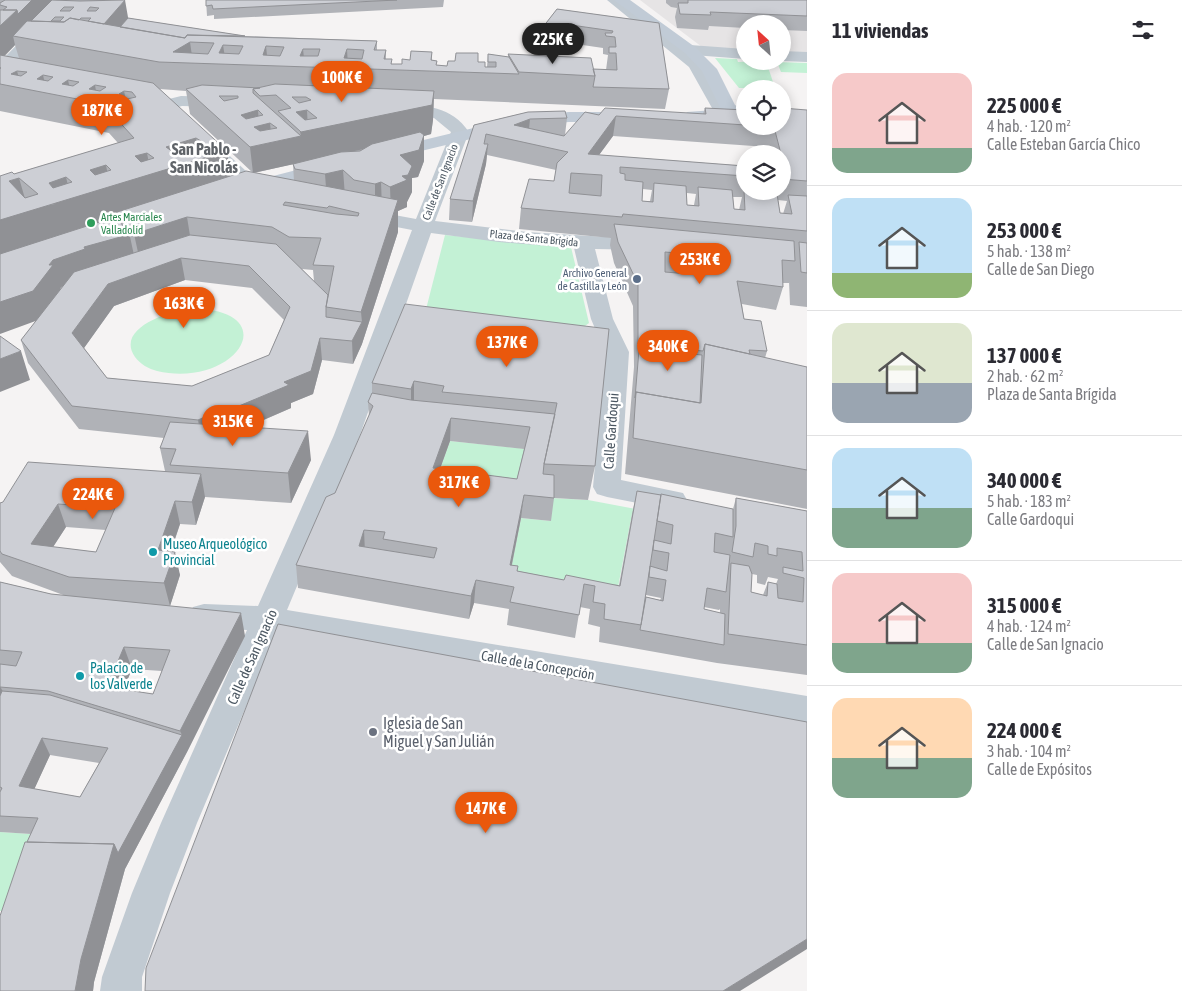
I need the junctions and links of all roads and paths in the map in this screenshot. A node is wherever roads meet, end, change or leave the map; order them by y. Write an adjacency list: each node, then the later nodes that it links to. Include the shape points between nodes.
1 (69, 0): 8 (street)
2 (614, 0): 4 (street)
3 (621, 0): 4 (main road)
4 (681, 46): 5 (street); 13 (street, via 718,104)
5 (736, 53)
6 (791, 56): 7 (street)
7 (807, 57)
8 (2, 69): 9 (street)
9 (22, 73)
10 (242, 103): 11 (street, via 181,101)
11 (166, 107)
12 (377, 108): 17 (street, via 440,113 455,124 460,132)
13 (734, 114): 14 (main road)
14 (675, 116)
15 (634, 117): 17 (main road, via 524,121)
16 (192, 130): 20 (street)
17 (458, 136): 18 (main road); 24 (street, Calle de San Ignacio)
18 (372, 157)
19 (344, 164): 20 (main road)
20 (252, 187): 21 (main road); 22 (street, via 267,197)
21 (228, 194)
22 (289, 202)
23 (346, 212): 24 (street, Plaza de Santa Brígida)
24 (423, 227): 25 (street, Plaza de Santa Brígida); 31 (street, Calle de San Ignacio, via 399,325 347,435)
25 (583, 242): 26 (street); 28 (street, Plaza de Santa Brígida, via 602,319)
26 (671, 246)
27 (587, 348): 28 (street)
28 (617, 352): 29 (street, Calle Gardoqui, via 607,487)
29 (693, 504)
30 (174, 615): 31 (street, Calle de la Concepción)
31 (268, 619): 32 (street, Calle de la Concepción); 33 (street, Calle de San Ignacio, via 151,893 122,977)
32 (807, 710)
33 (121, 991)

